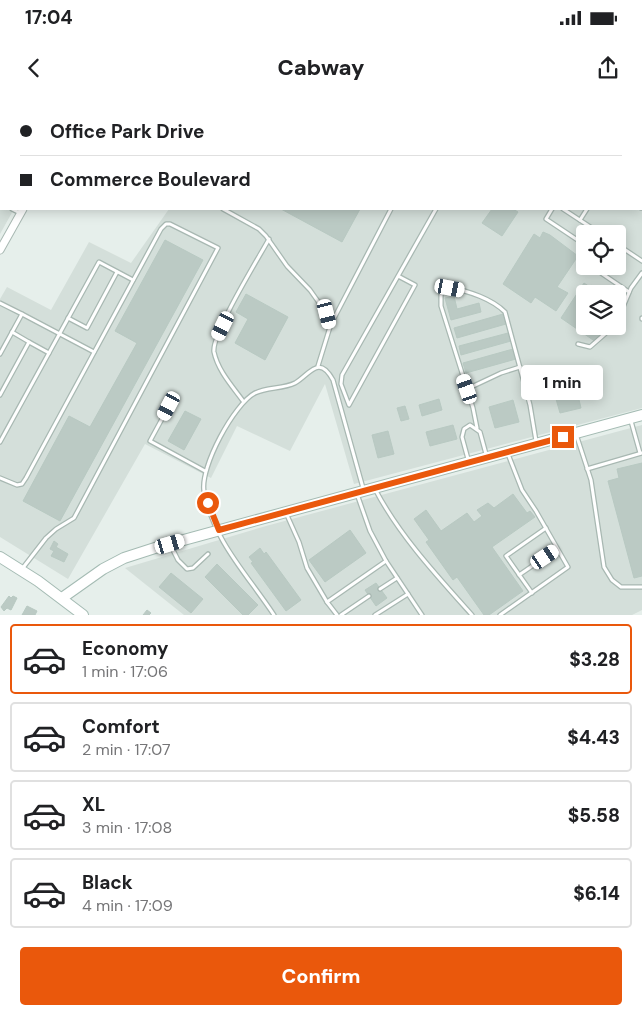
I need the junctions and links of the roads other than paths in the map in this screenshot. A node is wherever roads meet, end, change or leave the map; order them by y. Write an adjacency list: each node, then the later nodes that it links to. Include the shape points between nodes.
1 (225, 210): 10 (lane, via 259,229)
2 (390, 210): 25 (lane)
3 (435, 210): 18 (lane)
4 (551, 210): 11 (lane, via 546,219)
5 (565, 210): 8 (lane)
6 (586, 210): 8 (lane)
7 (21, 211): 12 (street)
8 (580, 220): 9 (lane)
9 (588, 225)
10 (269, 239): 25 (lane, via 327,314); 38 (lane, via 229,313 214,351 221,371)
11 (576, 239)
12 (0, 250)
13 (626, 250): 14 (lane)
14 (642, 261)
15 (117, 272): 19 (lane); 24 (lane, via 99,262); 24 (lane, via 87,328)
16 (642, 273): 20 (lane)
17 (603, 275): 20 (lane)
18 (398, 276): 18 (lane, via 340,378 349,405 415,285)
19 (133, 280): 31 (lane); 62 (lane, via 166,224 218,248 74,518 46,538)
20 (629, 292): 21 (lane)
21 (626, 299)
22 (0, 303): 23 (lane)
23 (22, 314): 26 (lane); 27 (lane)
24 (68, 318): 27 (lane)
25 (330, 327): 34 (lane)
26 (12, 332): 29 (lane); 33 (lane)
27 (60, 334): 31 (lane); 32 (lane)
28 (606, 335): 30 (lane, via 590,347)
29 (29, 342): 32 (lane); 37 (lane)
30 (578, 344)
31 (94, 352): 52 (lane, via 22,484 17,486)
32 (50, 353): 44 (lane)
33 (0, 354)
34 (318, 366): 38 (lane, via 296,382 255,393); 53 (lane, via 333,380)
35 (520, 367): 36 (lane); 36 (lane, via 505,312 463,290 444,290 441,306); 45 (lane)
36 (467, 389): 42 (lane)
37 (0, 395)
38 (243, 401): 51 (lane)
39 (169, 406): 51 (lane, via 150,441)
40 (642, 415): 41 (street)
41 (630, 418): 43 (street); 47 (lane)
42 (477, 428): 48 (lane); 49 (lane, via 470,425 463,433)
43 (576, 433): 45 (street); 50 (lane)
44 (0, 442)
45 (537, 444): 46 (street)
46 (508, 452): 48 (street); 55 (lane, via 522,490)
47 (641, 453): 50 (lane)
48 (487, 458): 49 (street)
49 (469, 462): 53 (street)
50 (587, 469): 65 (lane, via 604,567 621,588)
51 (205, 471): 56 (lane, via 204,489)
52 (0, 478)
53 (365, 491): 54 (street); 61 (lane, via 370,531); 78 (lane, via 385,508)
54 (285, 512): 56 (street); 71 (lane, via 307,568)
55 (546, 528): 58 (lane); 63 (lane, via 506,556)
56 (219, 530): 57 (street); 73 (lane, via 236,566)
57 (170, 544): 59 (lane, via 187,569 194,568); 70 (street, via 124,558)
58 (558, 549): 63 (lane); 67 (lane, via 568,568)
59 (208, 554)
60 (0, 557): 62 (street)
61 (386, 561): 64 (lane); 71 (lane)
62 (22, 570): 70 (street)
63 (519, 574): 67 (lane)
64 (397, 578): 66 (lane); 68 (lane)
65 (642, 586)
66 (380, 589)
67 (532, 593): 79 (lane)
68 (408, 594): 76 (lane); 77 (lane)
69 (369, 596): 75 (lane)
70 (62, 598): 72 (street)
71 (327, 602): 74 (lane)
72 (83, 615)
73 (274, 615)
74 (336, 615)
75 (340, 615)
76 (375, 615)
77 (422, 615)
78 (472, 615)
79 (500, 615)

